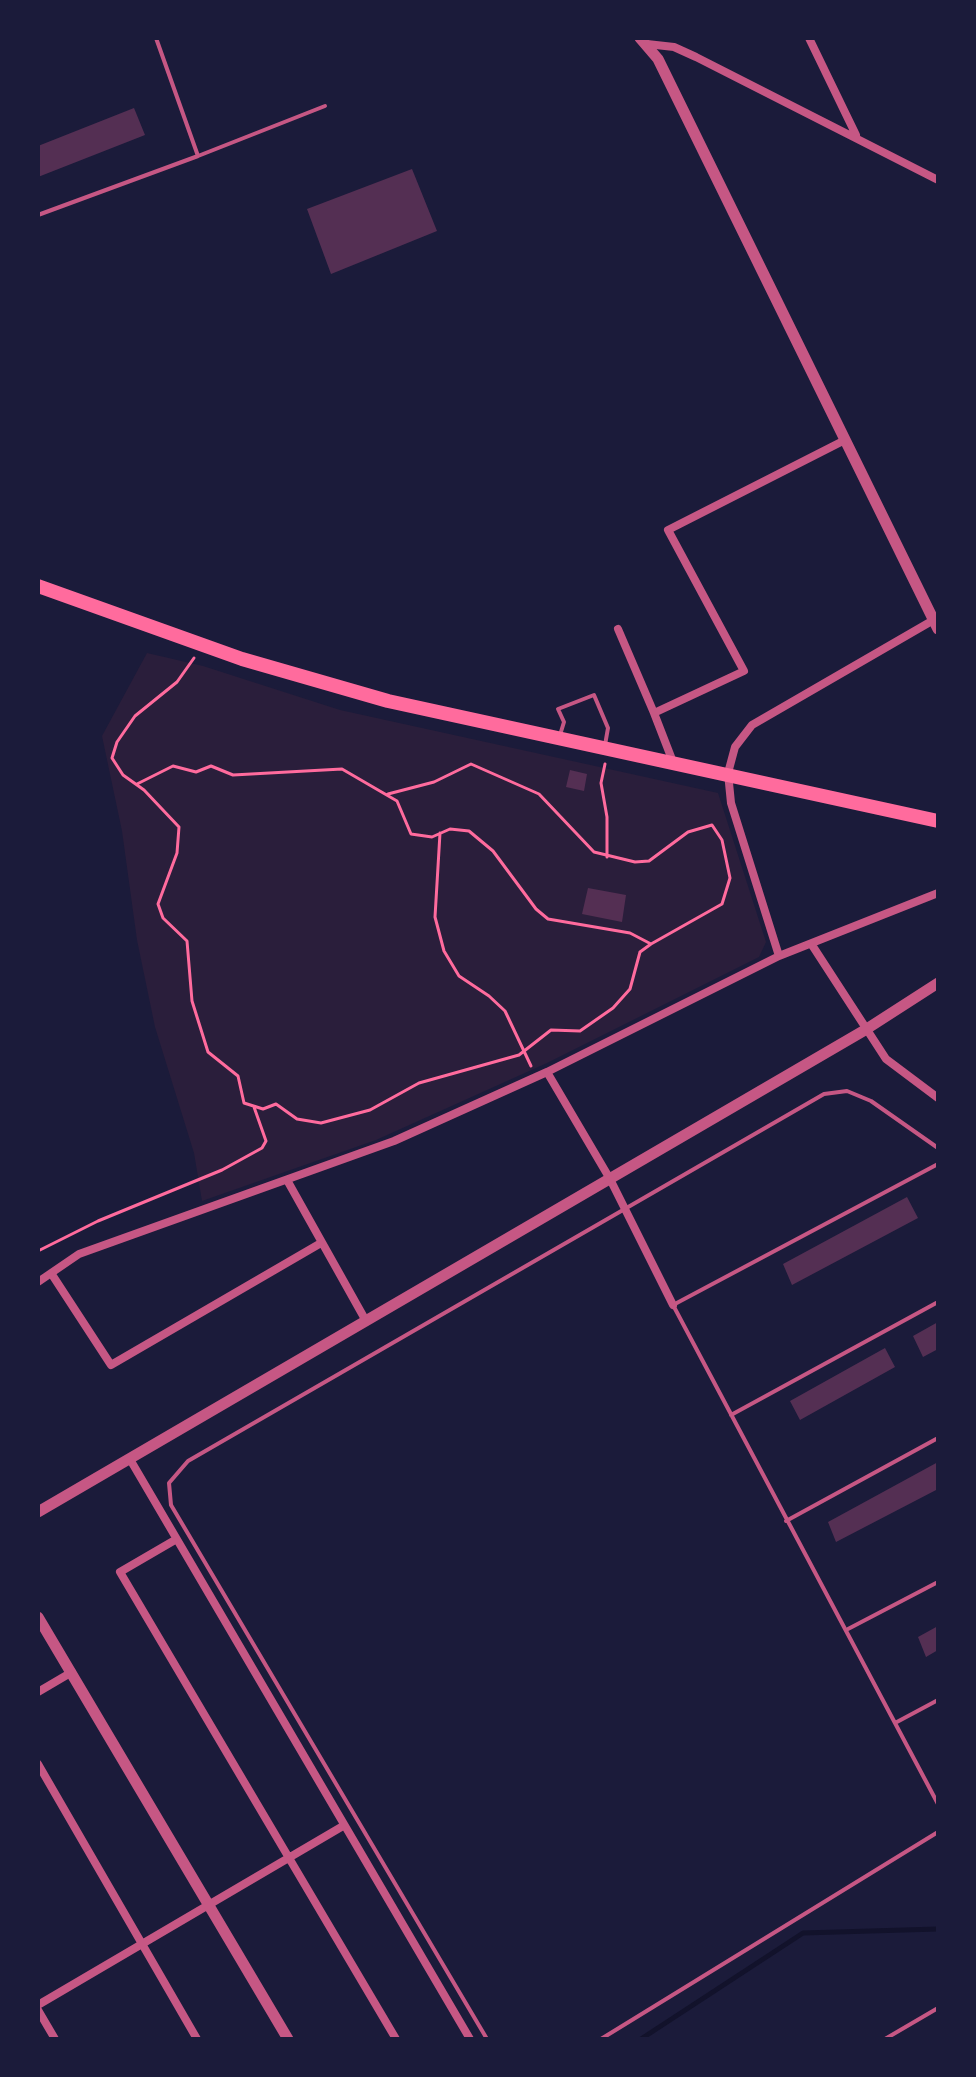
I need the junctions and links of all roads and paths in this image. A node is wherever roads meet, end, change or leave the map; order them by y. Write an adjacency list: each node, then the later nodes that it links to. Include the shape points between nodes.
1 (156, 38): 6 (lane)
2 (809, 38): 5 (street)
3 (644, 41): 5 (street, via 674,47 838,131); 9 (street, via 658,59)
4 (325, 106): 6 (lane)
5 (856, 135): 7 (street)
6 (198, 156): 8 (lane)
7 (938, 180)
8 (38, 215)
9 (843, 441): 11 (street); 14 (street, via 668,530 744,671)
10 (38, 586): 13 (main road)
11 (936, 622): 19 (street, via 752,725 735,747)
12 (618, 629): 14 (street)
13 (201, 644): 15 (main road, via 388,701); 20 (path, via 185,674 149,702 117,742 112,758)
14 (654, 713): 17 (street)
15 (559, 738): 16 (main road); 16 (lane, via 564,722 558,709 594,695 608,728)
16 (604, 747): 17 (main road)
17 (673, 762): 19 (main road)
18 (605, 764): 24 (path, via 601,783)
19 (728, 773): 22 (main road); 28 (street, via 731,803)
20 (137, 784): 21 (path, via 173,766 196,772 211,766 233,775 342,769); 35 (path, via 179,827 177,853 158,904 163,918 187,941 192,1001 205,1043 218,1063 238,1076 244,1103)
21 (387, 794): 23 (path, via 397,801 411,834); 24 (path, via 434,782 471,764 539,794 594,852)
22 (938, 821)
23 (440, 833): 26 (path, via 469,831 493,851 548,919 630,933); 31 (path, via 435,917 444,951 459,976 505,1011)
24 (607, 857): 26 (path, via 649,861 688,832 712,825 717,829 730,878 722,904)
25 (938, 893): 27 (street)
26 (651, 944): 31 (path, via 640,952 630,989 613,1008 580,1031 551,1030)
27 (812, 945): 28 (street); 30 (street)
28 (779, 956): 32 (street)
29 (938, 983): 30 (street)
30 (865, 1030): 34 (street, via 886,1059); 38 (street)
31 (523, 1052): 33 (path); 35 (path, via 419,1083 370,1110 321,1123 297,1119 276,1104)
32 (547, 1072): 33 (street); 38 (street)
33 (536, 1077): 39 (street, via 394,1141)
34 (938, 1098)
35 (254, 1107): 42 (path, via 266,1141 262,1148)
36 (938, 1148): 40 (lane, via 871,1101 847,1091 824,1094)
37 (938, 1164): 46 (lane)
38 (610, 1179): 40 (street); 47 (street)
39 (287, 1180): 41 (street); 43 (street, via 79,1254)
40 (625, 1209): 46 (street); 75 (lane, via 188,1461 169,1483 171,1505)
41 (321, 1243): 43 (street, via 111,1365); 47 (street)
42 (38, 1251)
43 (51, 1273): 44 (street)
44 (38, 1282)
45 (938, 1302): 48 (lane)
46 (673, 1305): 48 (lane)
47 (366, 1321): 50 (street)
48 (731, 1415): 52 (lane)
49 (938, 1438): 52 (lane)
50 (131, 1461): 51 (street); 53 (street)
51 (38, 1512)
52 (786, 1521): 56 (lane)
53 (175, 1540): 63 (street); 65 (street, via 120,1572)
54 (938, 1582): 56 (lane)
55 (38, 1617): 57 (street)
56 (848, 1629): 60 (lane)
57 (72, 1672): 58 (street); 66 (street)
58 (38, 1692)
59 (938, 1700): 60 (lane)
60 (895, 1723): 62 (lane)
61 (38, 1764): 67 (street)
62 (938, 1804)
63 (343, 1826): 65 (street); 74 (street)
64 (938, 1832): 76 (lane)
65 (288, 1858): 66 (street); 73 (street)
66 (209, 1904): 67 (street); 72 (street)
67 (142, 1943): 68 (street); 71 (street)
68 (38, 2007): 70 (street)
69 (938, 2008): 77 (lane)
70 (55, 2039)
71 (197, 2039)
72 (288, 2039)
73 (396, 2039)
74 (470, 2039)
75 (487, 2039)
76 (601, 2039)
77 (885, 2039)

